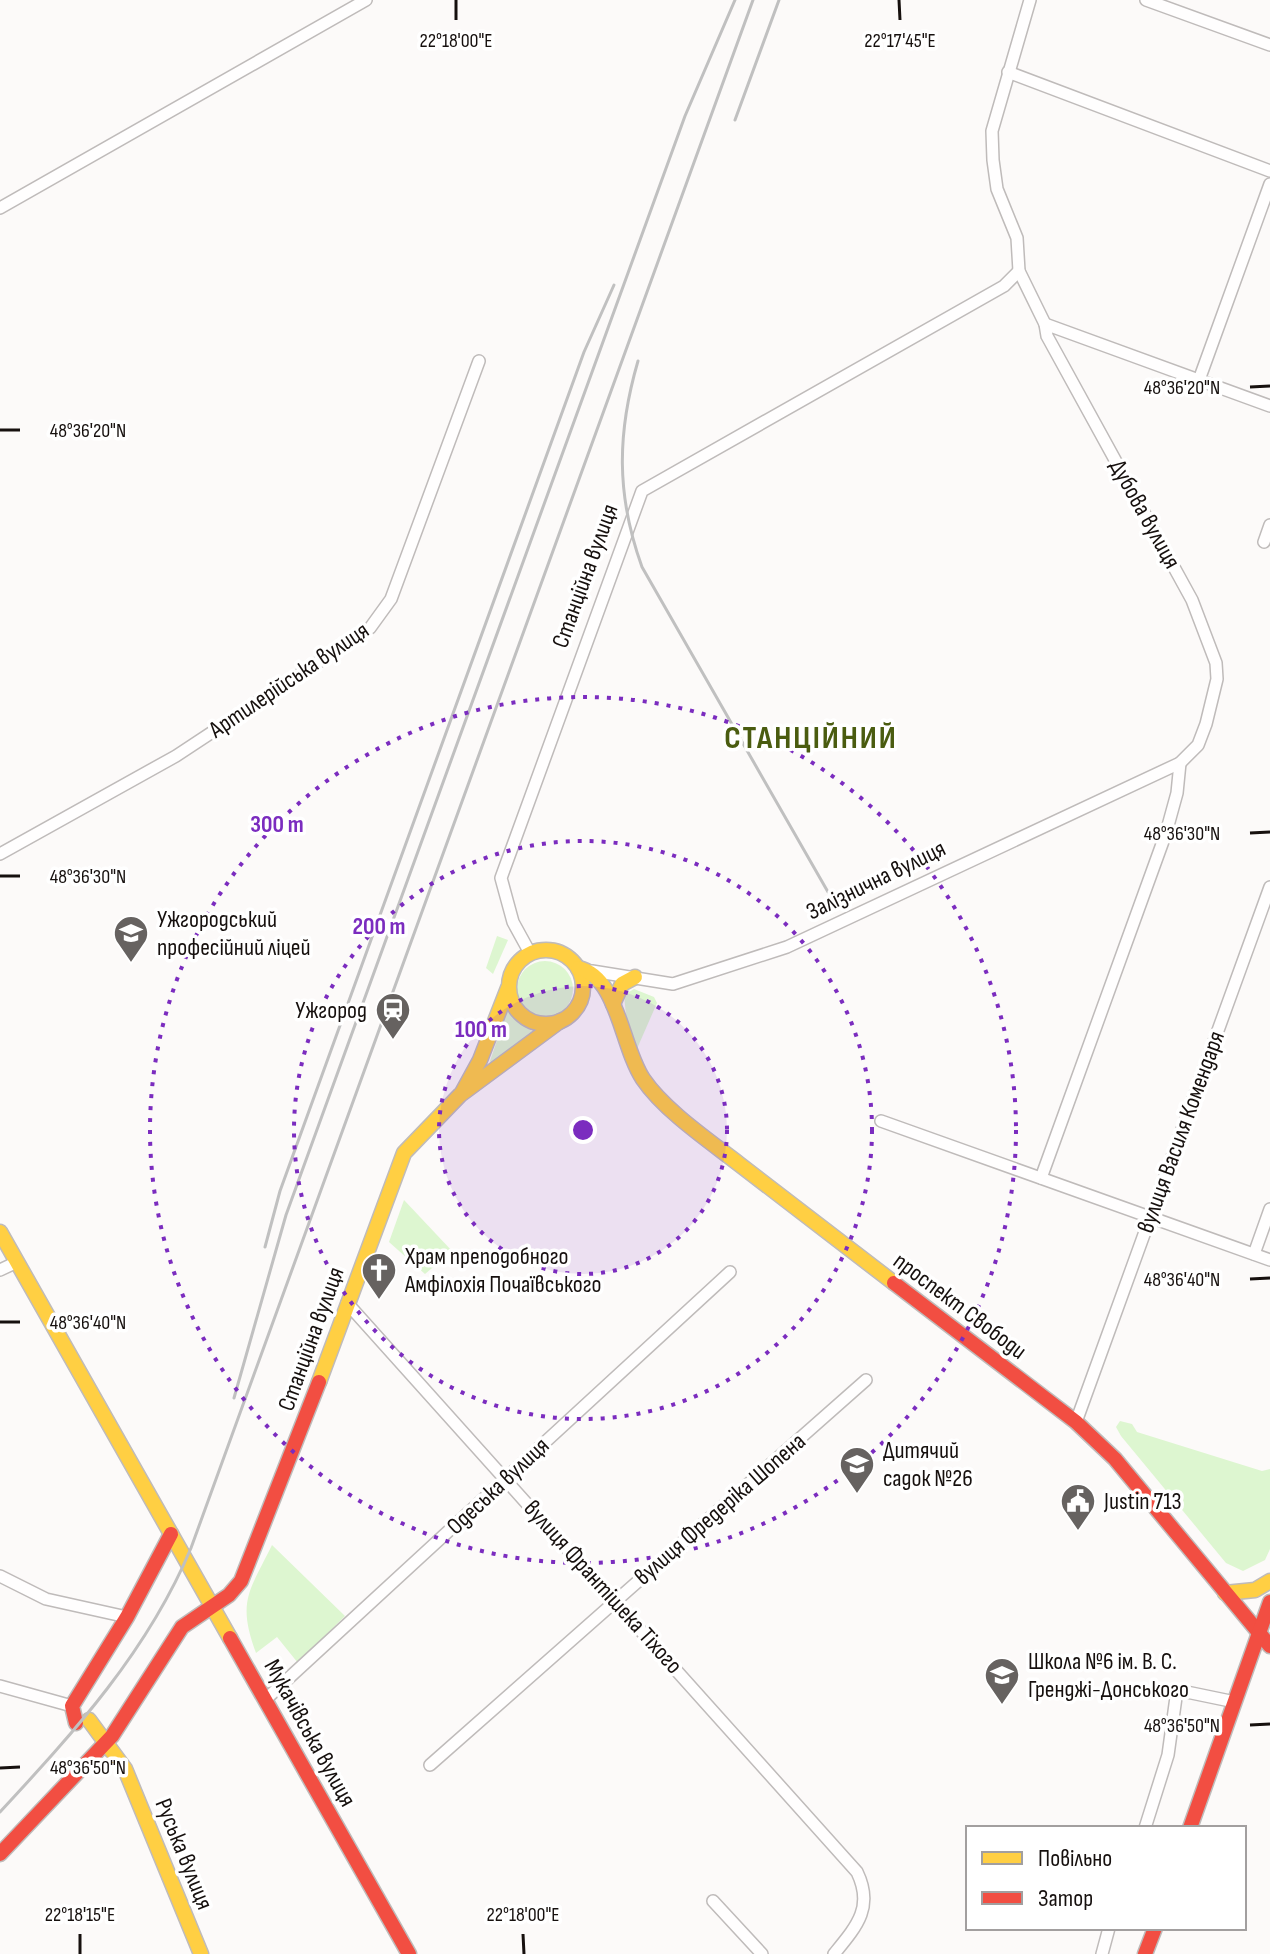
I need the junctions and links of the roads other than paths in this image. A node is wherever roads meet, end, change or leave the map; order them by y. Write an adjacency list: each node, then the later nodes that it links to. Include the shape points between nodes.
1 (366, 0): 8 (street)
2 (1030, 0): 5 (street, Дубова вулиця)
3 (1146, 0): 4 (street)
4 (1270, 45)
5 (1008, 72): 6 (street); 9 (street, Дубова вулиця, via 992,131 993,160 997,189 1017,238)
6 (1270, 171)
7 (1270, 184): 12 (street)
8 (0, 208)
9 (1019, 271): 10 (street, Дубова вулиця); 19 (street, Станційна вулиця, via 1004,286 642,491 501,878 513,922)
10 (1045, 324): 12 (street); 16 (street, Дубова вулиця, via 1192,600 1216,663 1206,724 1198,745)
11 (479, 361): 17 (street, Артилерійська вулиця, via 391,599 370,628 176,756)
12 (1199, 380): 13 (street)
13 (1270, 406)
14 (1270, 525): 15 (street)
15 (1264, 542)
16 (1180, 763): 21 (street, Залізнична вулиця, via 787,947 673,984); 28 (street, via 1166,833)
17 (0, 854)
18 (1270, 887): 30 (street, вулиця Василя Комендаря)
19 (530, 953): 20 (main road, via 555,951); 22 (main road, via 517,963)
20 (585, 970): 21 (street, Залізнична вулиця); 23 (main road); 24 (main road, проспект Свободи, via 606,986)
21 (635, 977): 24 (main road, via 622,984)
22 (508, 988): 25 (main road, via 514,1007 530,1020); 26 (main road, Станційна вулиця)
23 (578, 1005): 24 (main road, via 601,1000); 25 (main road)
24 (614, 1010): 39 (main road, проспект Свободи, via 635,1067 667,1107)
25 (560, 1021): 26 (main road, Станційна вулиця)
26 (460, 1095): 37 (main road, Станційна вулиця, via 404,1153)
27 (881, 1121): 28 (street)
28 (1041, 1178): 30 (street)
29 (1270, 1209): 32 (street)
30 (1150, 1217): 32 (street); 39 (street, вулиця Василя Комендаря)
31 (0, 1232): 34 (main road, Мукачівська вулиця)
32 (1254, 1254): 33 (street)
33 (1270, 1260)
34 (17, 1262): 35 (street); 41 (main road, Мукачівська вулиця)
35 (0, 1270)
36 (730, 1272): 40 (street, Одеська вулиця)
37 (347, 1303): 40 (street, вулиця Франтішека Тіхого); 47 (main road, Станційна вулиця, via 249,1565 234,1591)
38 (866, 1380): 45 (street, вулиця Фредеріка Шопена)
39 (1076, 1422): 44 (main road, проспект Свободи, via 1115,1459)
40 (506, 1479): 45 (street, вулиця Франтішека Тіхого); 52 (street, Одеська вулиця)
41 (171, 1534): 47 (main road, Мукачівська вулиця); 48 (main road)
42 (0, 1576): 48 (street, via 46,1599)
43 (1270, 1581): 44 (main road, via 1255,1590)
44 (1225, 1593): 49 (main road, проспект Свободи)
45 (614, 1601): 55 (street, вулиця Фредеріка Шопена); 65 (street, вулиця Франтішека Тіхого, via 857,1872 864,1886 864,1911)
46 (1270, 1602): 49 (main road)
47 (213, 1604): 52 (main road, Мукачівська вулиця); 54 (main road, Станційна вулиця, via 182,1627)
48 (127, 1617): 54 (main road)
49 (1259, 1633): 50 (main road, проспект Свободи); 53 (main road)
50 (1270, 1646)
51 (0, 1686): 54 (street)
52 (266, 1699): 63 (main road, Мукачівська вулиця)
53 (1235, 1702): 56 (street, via 1177,1690 1168,1755); 57 (main road)
54 (85, 1723): 58 (main road); 62 (main road, Руська вулиця, via 125,1769)
55 (430, 1765)
56 (1146, 1826)
57 (1191, 1826)
58 (0, 1854)
59 (713, 1901): 64 (street)
60 (1108, 1930): 66 (street)
61 (1154, 1930): 67 (main road)
62 (201, 1954)
63 (409, 1954)
64 (762, 1954)
65 (834, 1954)
66 (1102, 1954)
67 (1145, 1954)

